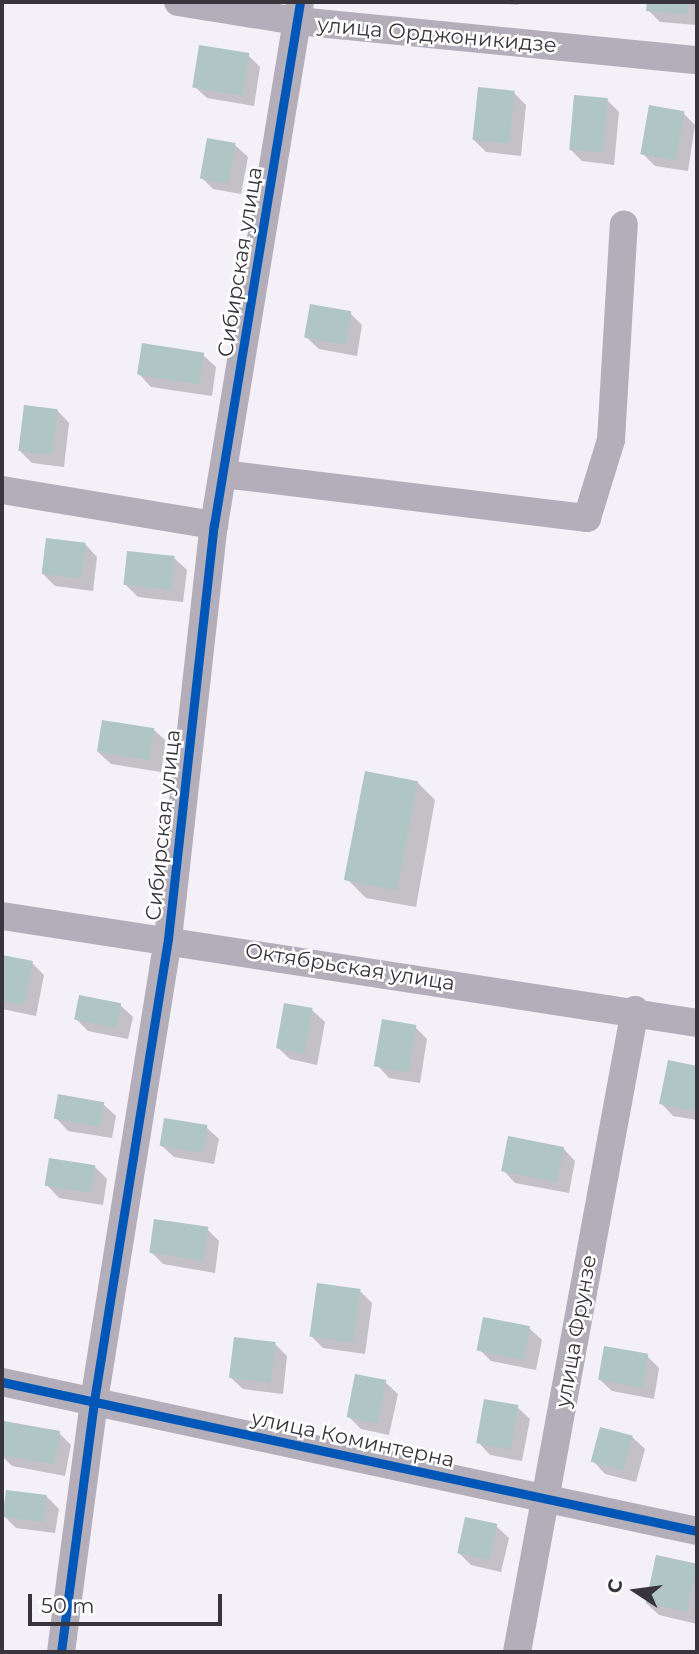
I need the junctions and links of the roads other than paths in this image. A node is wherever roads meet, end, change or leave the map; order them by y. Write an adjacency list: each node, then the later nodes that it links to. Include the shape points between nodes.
1 (178, 2): 2 (street, улица Орджоникидзе)
2 (299, 12): 3 (street, улица Орджоникидзе); 5 (street, Сибирская улица)
3 (697, 60)
4 (624, 224): 5 (street, via 611,440 587,518)
5 (223, 474): 7 (street, Сибирская улица)
6 (2, 490): 7 (street)
7 (214, 525): 9 (street, Сибирская улица)
8 (2, 916): 9 (street, Октябрьская улица)
9 (167, 939): 10 (street, Октябрьская улица); 13 (street, Сибирская улица)
10 (635, 1010): 11 (street, Октябрьская улица); 14 (street, улица Фрунзе)
11 (697, 1023)
12 (2, 1382): 13 (street, улица Коминтерна)
13 (94, 1401): 14 (street, улица Коминтерна); 16 (street, Сибирская улица)
14 (546, 1499): 15 (street, улица Коминтерна); 17 (street, улица Фрунзе)
15 (697, 1531)
16 (61, 1652)
17 (517, 1652)

